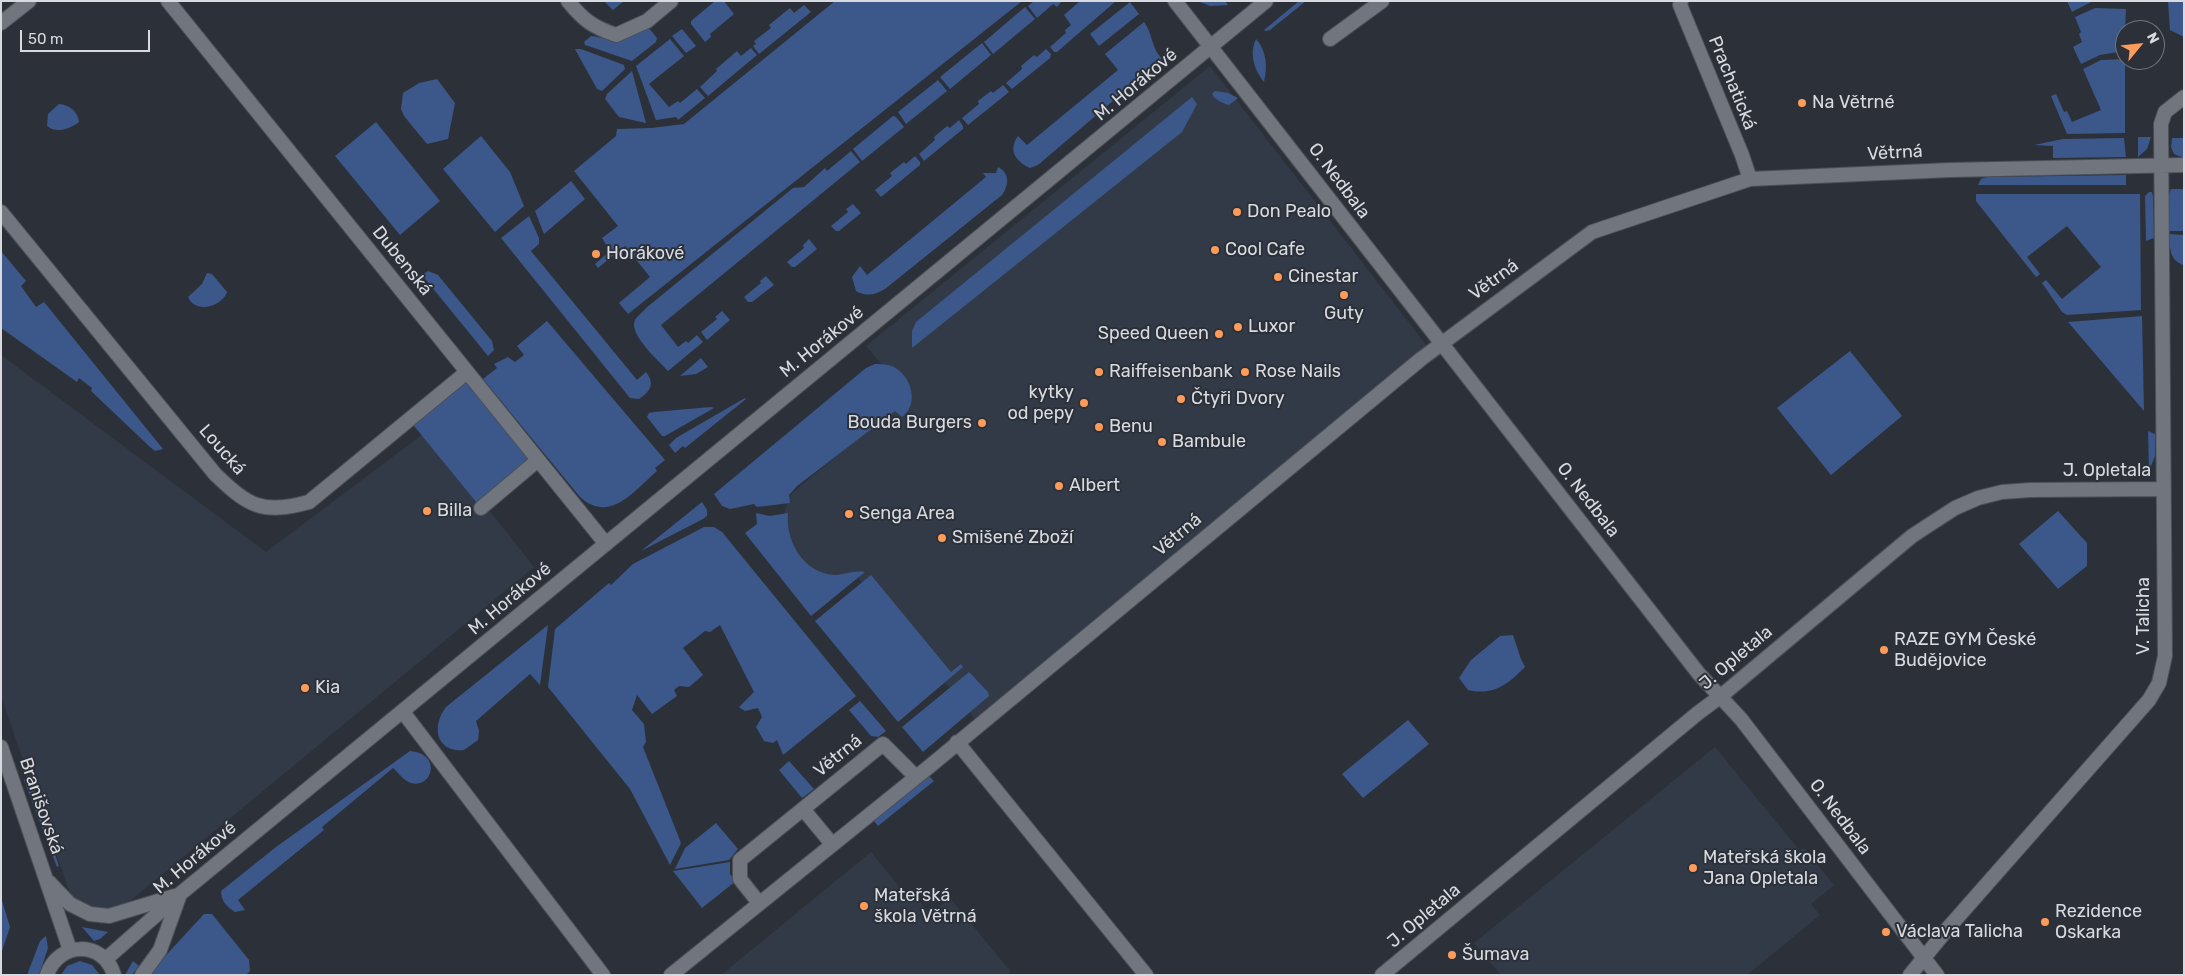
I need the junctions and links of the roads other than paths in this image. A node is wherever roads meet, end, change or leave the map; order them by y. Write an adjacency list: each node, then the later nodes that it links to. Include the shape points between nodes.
1 (29, 1): 9 (street)
2 (168, 1): 18 (street, Dubenská)
3 (568, 1): 4 (street, via 581,18 616,35 647,21)
4 (671, 1)
5 (1176, 1): 11 (street, O. Nedbala)
6 (1266, 1): 11 (street, M. Horákové)
7 (1382, 1): 10 (street)
8 (1681, 1): 15 (street, Prachatická)
9 (1, 23)
10 (1330, 39)
11 (1211, 47): 17 (street, O. Nedbala); 22 (street, M. Horákové)
12 (2184, 97): 13 (street, V. Talicha, via 2165,112 2161,124)
13 (2162, 164): 14 (street, Větrná); 15 (street, Větrná); 20 (street, V. Talicha)
14 (2184, 165)
15 (1750, 179): 17 (street, Větrná, via 1592,232)
16 (1, 212): 18 (street, Loucká, via 215,474 239,497 259,507 285,509 309,502)
17 (1441, 344): 23 (street, O. Nedbala, via 1699,674); 25 (street, Větrná)
18 (467, 372): 19 (street, Dubenská)
19 (538, 460): 21 (street); 22 (street, Dubenská)
20 (2162, 489): 23 (street, J. Opletala, via 2002,492 1955,508 1912,536); 35 (street, V. Talicha, via 2165,656 2159,684 2149,700)
21 (481, 508)
22 (606, 544): 24 (street, M. Horákové)
23 (1721, 696): 35 (street, O. Nedbala); 42 (street, J. Opletala)
24 (403, 712): 31 (street, M. Horákové); 39 (street)
25 (957, 742): 27 (street, Větrná); 41 (street)
26 (1, 747): 30 (street, Branišovská)
27 (916, 777): 28 (street, Větrná, via 883,744); 29 (street, Větrná)
28 (803, 809): 29 (street); 32 (street, Větrná, via 740,860 740,879)
29 (832, 844): 32 (street, Větrná)
30 (46, 878): 31 (street, Branišovská, via 70,904 90,914 109,916); 33 (street, Branišovská)
31 (180, 894): 34 (street, M. Horákové); 38 (street, via 160,950)
32 (759, 903): 40 (street, Větrná)
33 (70, 950): 34 (street, via 85,948); 36 (street, via 55,960)
34 (106, 959): 37 (street)
35 (1924, 959): 43 (street, V. Talicha); 44 (street, O. Nedbala)
36 (47, 975)
37 (114, 975)
38 (142, 975)
39 (603, 975)
40 (671, 975)
41 (1146, 975)
42 (1382, 975)
43 (1910, 975)
44 (1937, 975)

